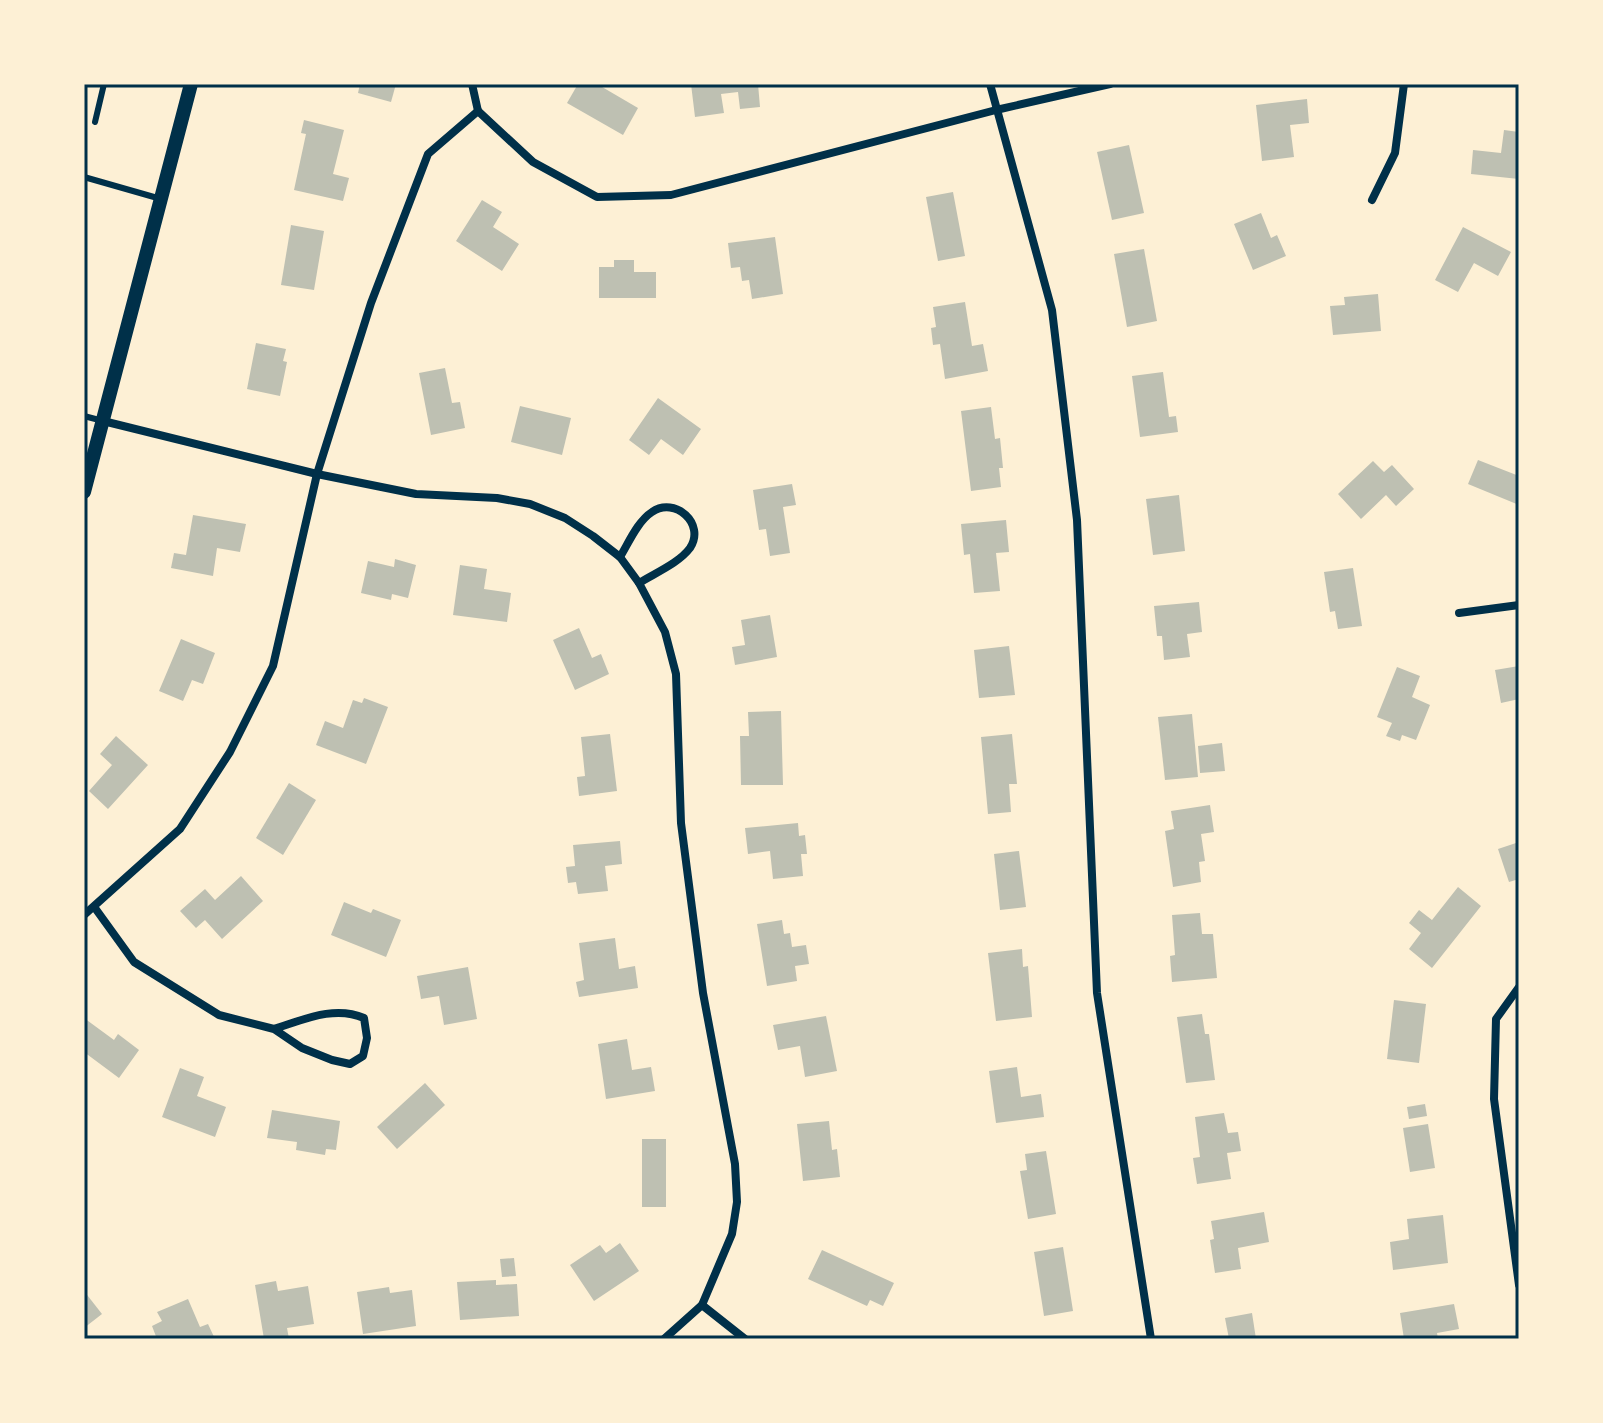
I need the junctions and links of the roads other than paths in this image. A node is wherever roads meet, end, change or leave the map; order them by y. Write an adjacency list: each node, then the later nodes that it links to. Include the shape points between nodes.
1 (104, 84): 9 (lane)
2 (191, 84): 11 (street)
3 (472, 84): 8 (street)
4 (990, 84): 7 (street)
5 (1110, 84): 7 (street)
6 (1404, 84): 12 (street, via 1395,153)
7 (996, 110): 8 (street, via 671,195 597,197 533,162); 29 (street, via 1052,310 1077,520 1097,993)
8 (478, 111): 15 (street, via 428,154 371,303)
9 (95, 122)
10 (84, 177): 11 (lane)
11 (161, 199): 14 (street)
12 (1372, 200)
13 (84, 416): 14 (lane)
14 (103, 421): 15 (street); 16 (street)
15 (317, 474): 17 (street, via 416,494 530,504 565,518); 21 (street, via 273,666 230,752 180,829)
16 (84, 492)
17 (620, 557): 18 (street); 18 (street, via 659,507 671,506 688,516 693,544)
18 (639, 583): 26 (street, via 665,632 676,674 681,823 703,993 735,1164 732,1234)
19 (1519, 605): 20 (street)
20 (1459, 613)
21 (95, 908): 22 (street); 24 (street, via 134,962 219,1015)
22 (84, 915)
23 (1519, 987): 25 (street, via 1496,1019 1494,1099)
24 (274, 1029): 24 (street, via 302,1048 350,1064 363,1056 367,1038 364,1018 353,1013 334,1012)
25 (1519, 1285)
26 (702, 1305): 27 (street); 28 (street)
27 (664, 1339)
28 (745, 1339)
29 (1151, 1339)

